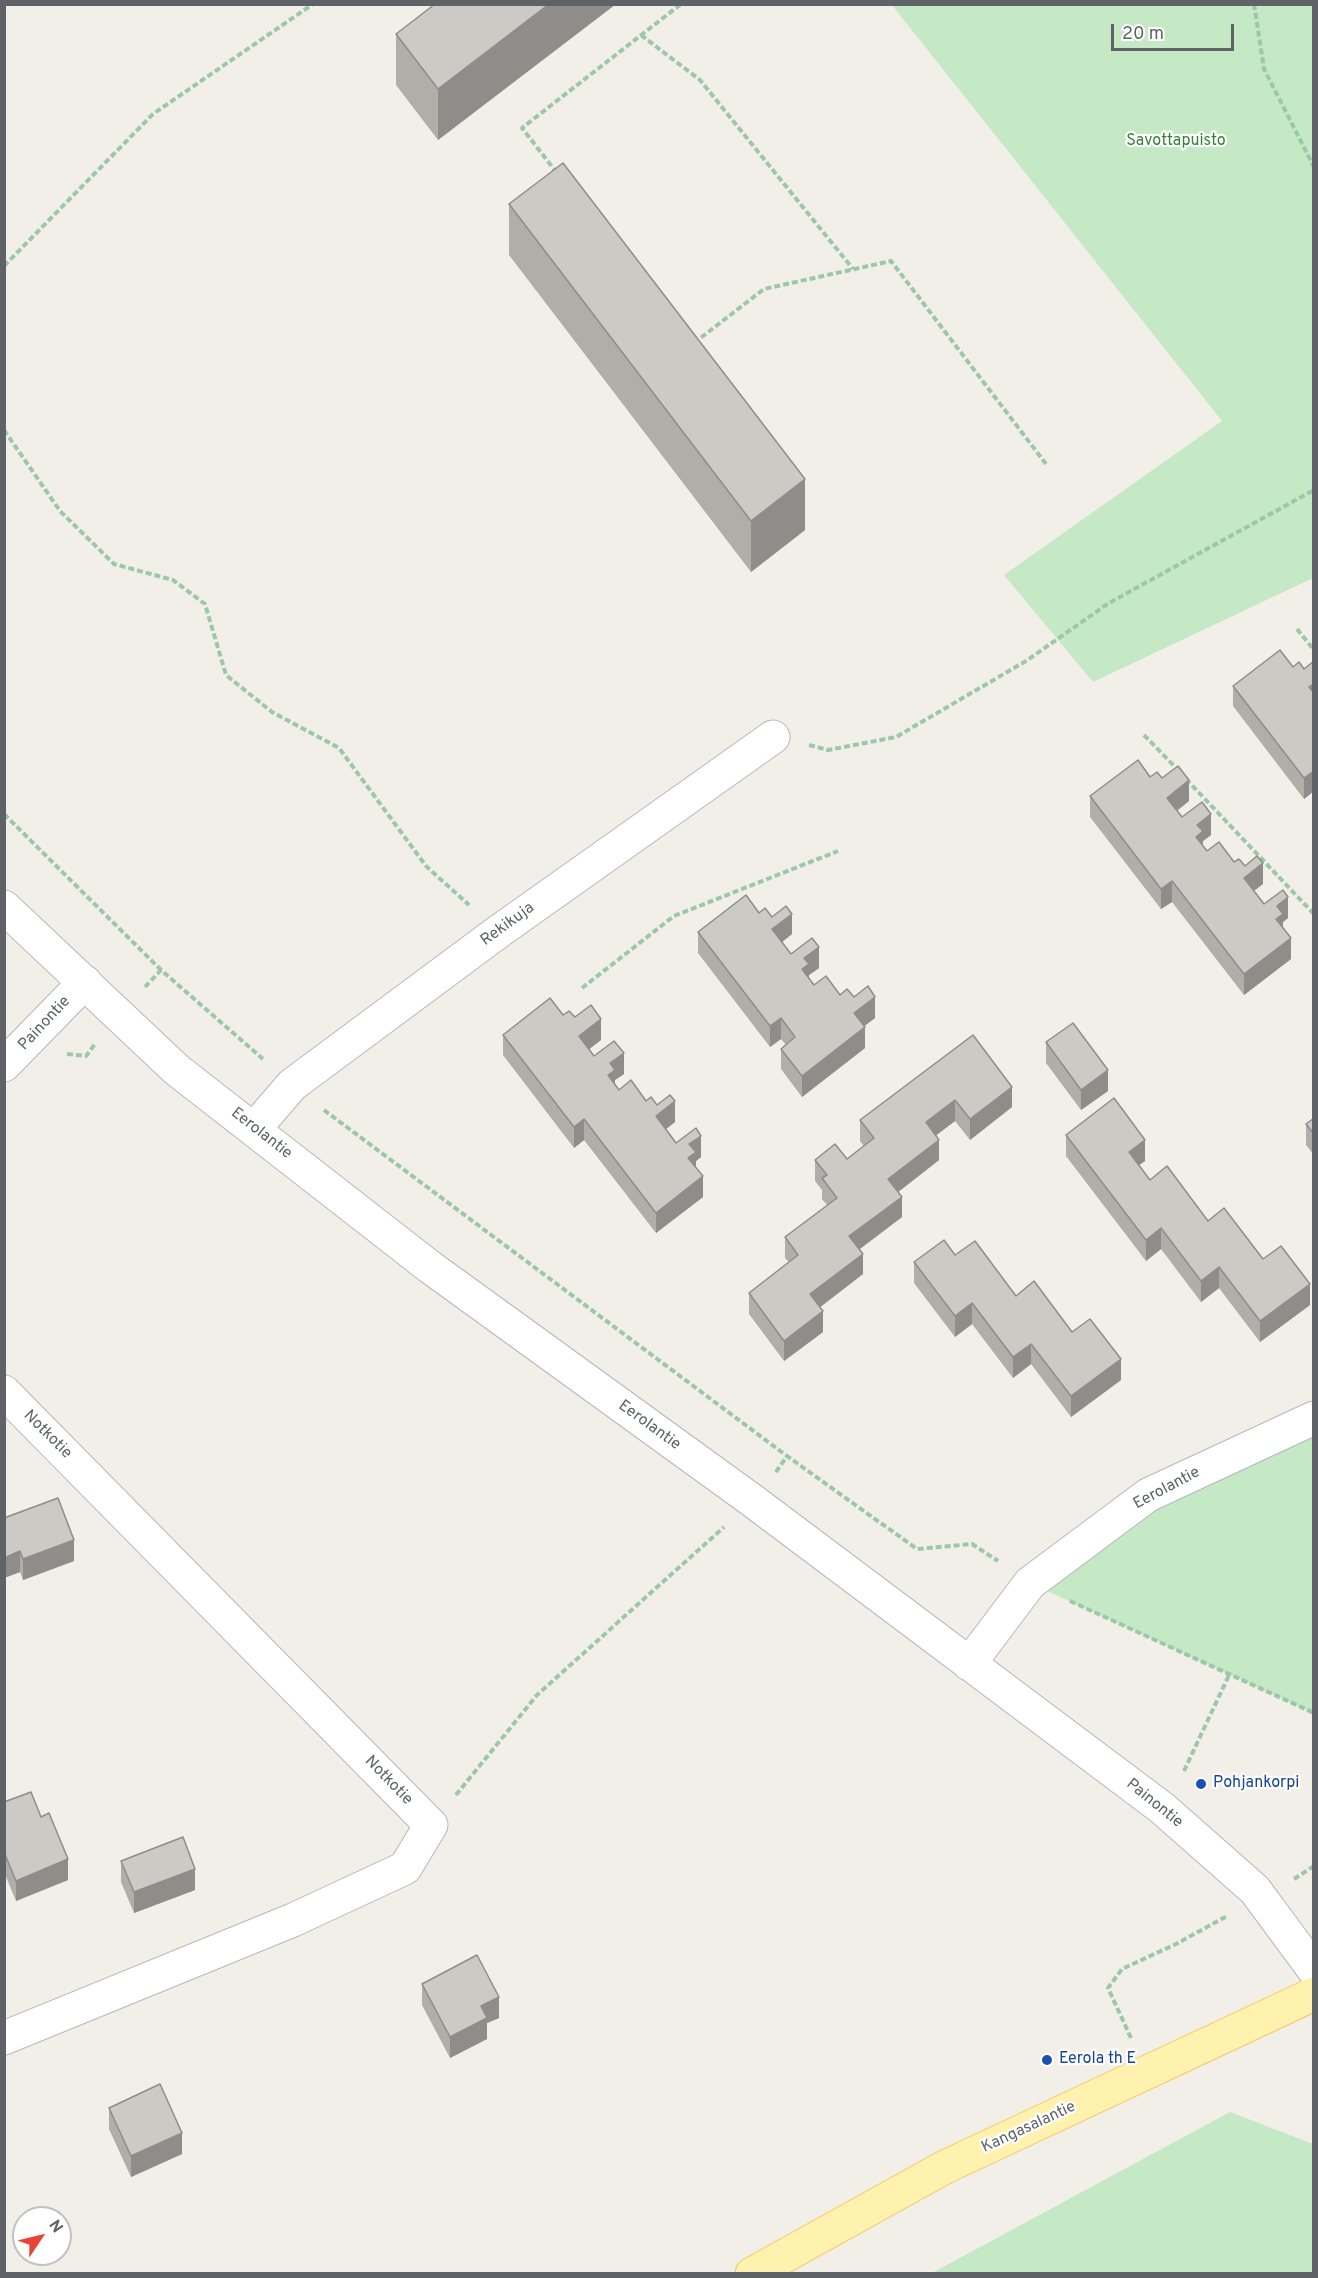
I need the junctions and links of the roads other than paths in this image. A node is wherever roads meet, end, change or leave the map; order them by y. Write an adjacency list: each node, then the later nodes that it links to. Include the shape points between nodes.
1 (773, 737): 5 (street, Rekikuja, via 498,932 292,1085)
2 (4, 907): 3 (street, Eerolantie)
3 (85, 982): 4 (street, Painontie); 5 (street, Eerolantie, via 177,1070)
4 (4, 1065)
5 (255, 1128): 8 (street, Eerolantie, via 430,1266)
6 (4, 1392): 11 (street, Notkotie, via 430,1825 405,1868 293,1920)
7 (1314, 1418): 8 (street, Eerolantie, via 1148,1495 1030,1582)
8 (969, 1664): 9 (street, Painontie, via 1162,1808 1260,1897)
9 (1314, 1970)
10 (1314, 1994): 12 (main road, Kangasalantie, via 945,2167)
11 (4, 2037)
12 (752, 2274)

